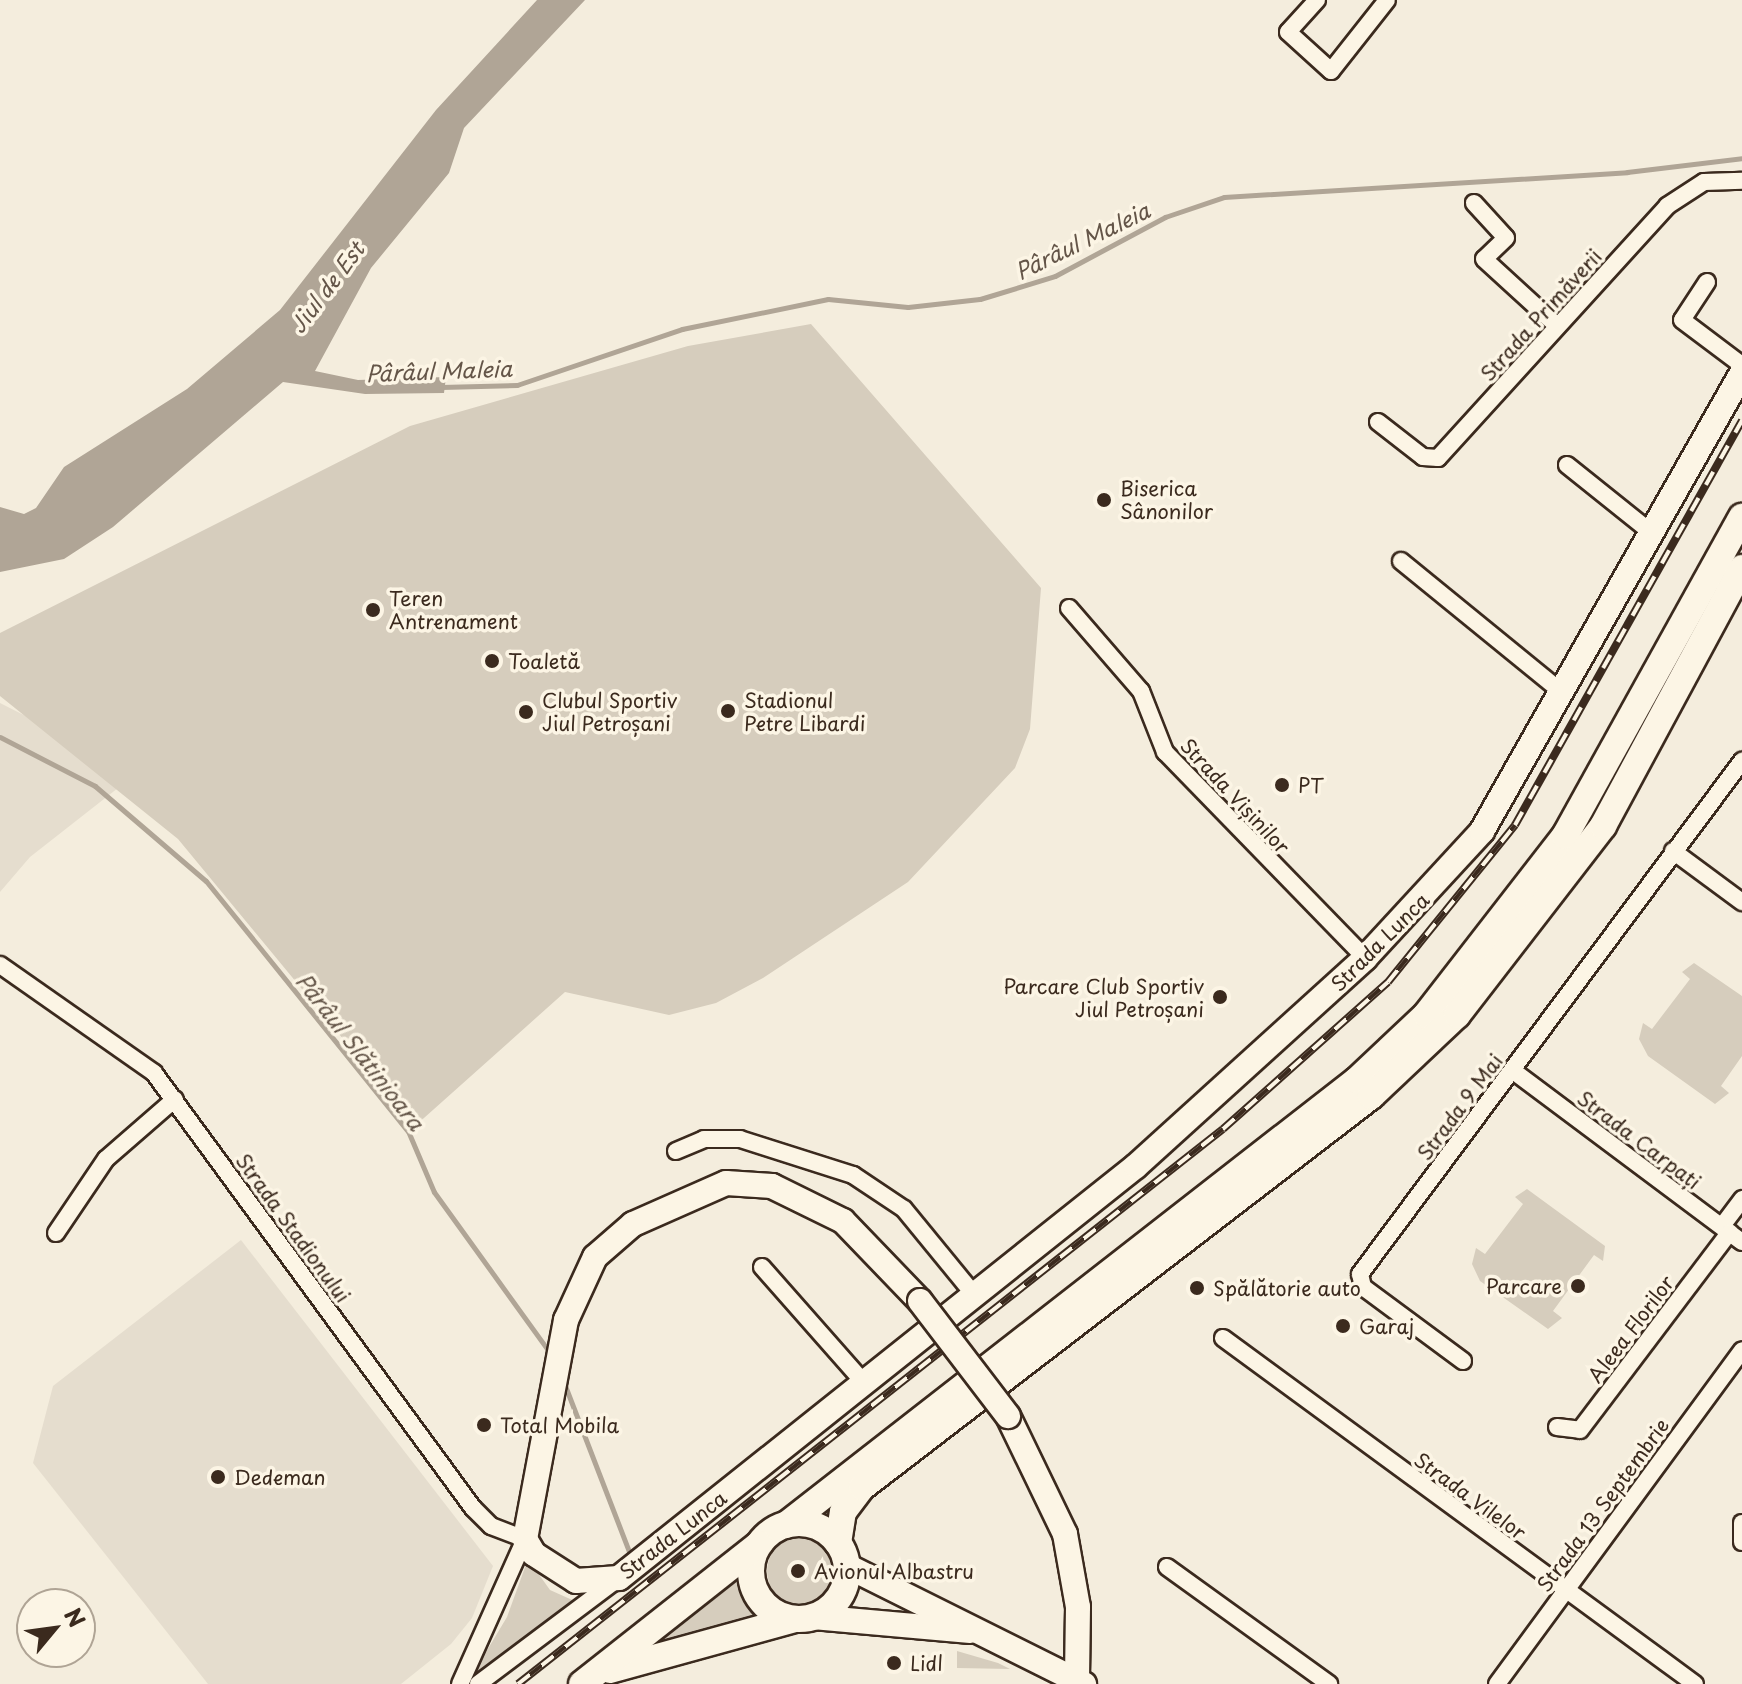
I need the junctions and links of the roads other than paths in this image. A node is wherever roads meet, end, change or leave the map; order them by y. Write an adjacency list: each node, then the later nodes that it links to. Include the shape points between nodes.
1 (1317, 0): 2 (street, via 1288,32 1331,71)
2 (1387, 0)
3 (1742, 181): 6 (street, Strada Primăverii, via 1686,190)
4 (1474, 203): 6 (street, via 1506,238 1484,259)
5 (1707, 282): 7 (street, via 1682,320)
6 (1556, 325): 9 (street, Strada Primăverii, via 1438,458 1423,457)
7 (1742, 365)
8 (1742, 373): 12 (main road, Strada Lunca)
9 (1378, 422)
10 (1567, 465): 12 (street)
11 (1740, 527): 36 (main road, via 1565,836 1426,1015 1357,1080)
12 (1653, 534): 16 (main road, Strada Lunca)
13 (1401, 561): 16 (street)
14 (1742, 568): 40 (main road, via 1603,826 1457,1015 1360,1105 862,1487 843,1512)
15 (1069, 608): 20 (street, Strada Vișinilor, via 1141,691 1165,752)
16 (1563, 693): 20 (main road, Strada Lunca, via 1482,831)
17 (1742, 761): 18 (street, Strada 9 Mai)
18 (1673, 851): 19 (street); 22 (street, Strada 9 Mai)
19 (1742, 902)
20 (1365, 958): 29 (main road, Strada Lunca, via 1150,1154)
21 (0, 965): 23 (street, Strada Stadionului, via 135,1055)
22 (1512, 1070): 27 (street, Strada Carpați); 32 (street, Strada 9 Mai, via 1358,1281)
23 (175, 1099): 26 (street, via 106,1159); 37 (street, Strada Stadionului, via 473,1508 491,1526)
24 (676, 1151): 29 (street, via 704,1139 740,1139 853,1175 904,1209)
25 (1742, 1199): 27 (street, Aleea Florilor)
26 (56, 1233)
27 (1731, 1233): 34 (street, Aleea Florilor, via 1580,1430)
28 (762, 1267): 33 (street)
29 (976, 1297): 33 (main road, Strada Lunca)
30 (1223, 1338): 43 (street, Strada Vilelor)
31 (1742, 1350): 43 (street, Strada 13 Septembrie)
32 (1463, 1361)
33 (865, 1384): 42 (main road, Strada Lunca)
34 (1557, 1427)
35 (1742, 1523): 38 (street)
36 (786, 1525): 39 (main road); 40 (main road, via 820,1528)
37 (525, 1539): 42 (main road, via 564,1577 590,1583); 47 (main road, bridge, via 561,1341 581,1277 614,1239 655,1211 726,1183 772,1186 821,1207 868,1243 1008,1416 1049,1487 1071,1556); 48 (street)
38 (1742, 1542)
39 (759, 1544): 44 (main road, via 751,1576 756,1592 766,1605); 46 (main road)
40 (842, 1554): 44 (main road, via 839,1598); 45 (main road)
41 (1167, 1567): 50 (street)
42 (619, 1578): 49 (street, Strada Lunca)
43 (1564, 1590): 51 (street, Strada 13 Septembrie); 52 (street, Strada Vilelor)
44 (804, 1618): 45 (main road); 46 (main road)
45 (980, 1632): 47 (main road)
46 (588, 1680)
47 (1080, 1682)
48 (460, 1684)
49 (478, 1684)
50 (1329, 1684)
51 (1497, 1684)
52 (1695, 1684)

